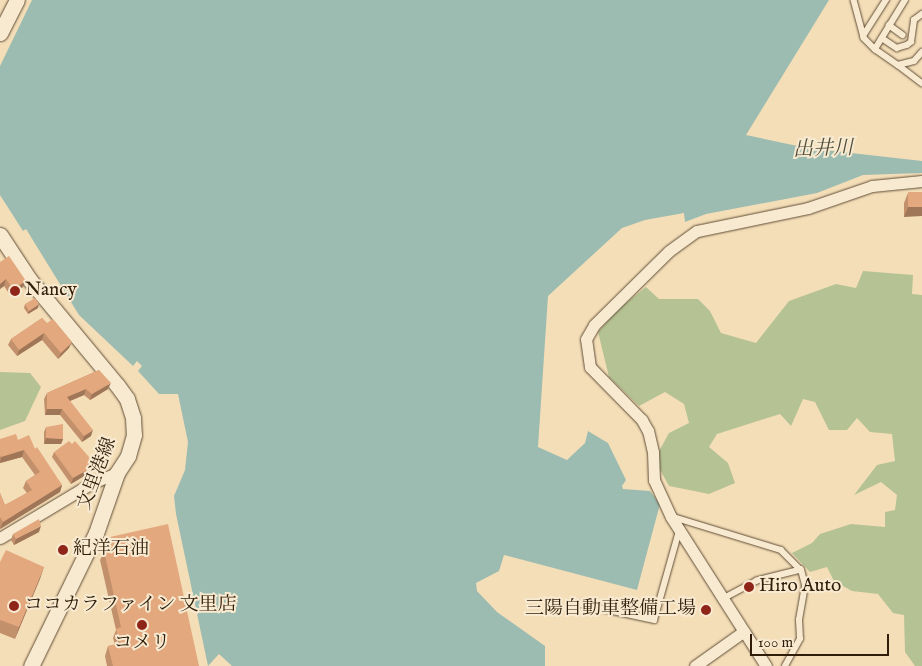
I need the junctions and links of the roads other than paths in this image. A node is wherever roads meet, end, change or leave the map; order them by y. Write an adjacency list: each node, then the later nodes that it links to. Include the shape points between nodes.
1 (17, 0): 7 (main road)
2 (854, 0): 9 (lane)
3 (886, 0): 9 (lane)
4 (904, 0): 6 (lane)
5 (922, 14): 10 (lane, via 914,20 911,42 907,45 897,48)
6 (889, 25): 8 (lane); 10 (lane)
7 (0, 33)
8 (903, 34)
9 (863, 36): 11 (lane)
10 (882, 38): 11 (lane)
11 (875, 48): 13 (lane)
12 (922, 52): 13 (lane, via 914,61)
13 (898, 65): 14 (lane)
14 (922, 83)
15 (922, 181): 18 (street, via 872,186 808,208 697,231 669,251 594,325 586,339 590,367 637,415 648,431 654,452 654,480)
16 (0, 235): 17 (main road, 文里港線, via 29,280 127,399 134,435 128,456)
17 (117, 473): 20 (street, via 92,483); 25 (main road, 文里港線, via 96,533)
18 (671, 516): 19 (street); 21 (lane, via 781,550)
19 (679, 530): 22 (street); 23 (lane, via 654,620)
20 (0, 538)
21 (801, 570): 22 (lane, via 757,580); 28 (lane, via 805,585 798,620 800,640)
22 (722, 600): 24 (street)
23 (580, 604)
24 (744, 631): 26 (street); 27 (street)
25 (31, 666)
26 (695, 666)
27 (766, 666)
28 (785, 666)

